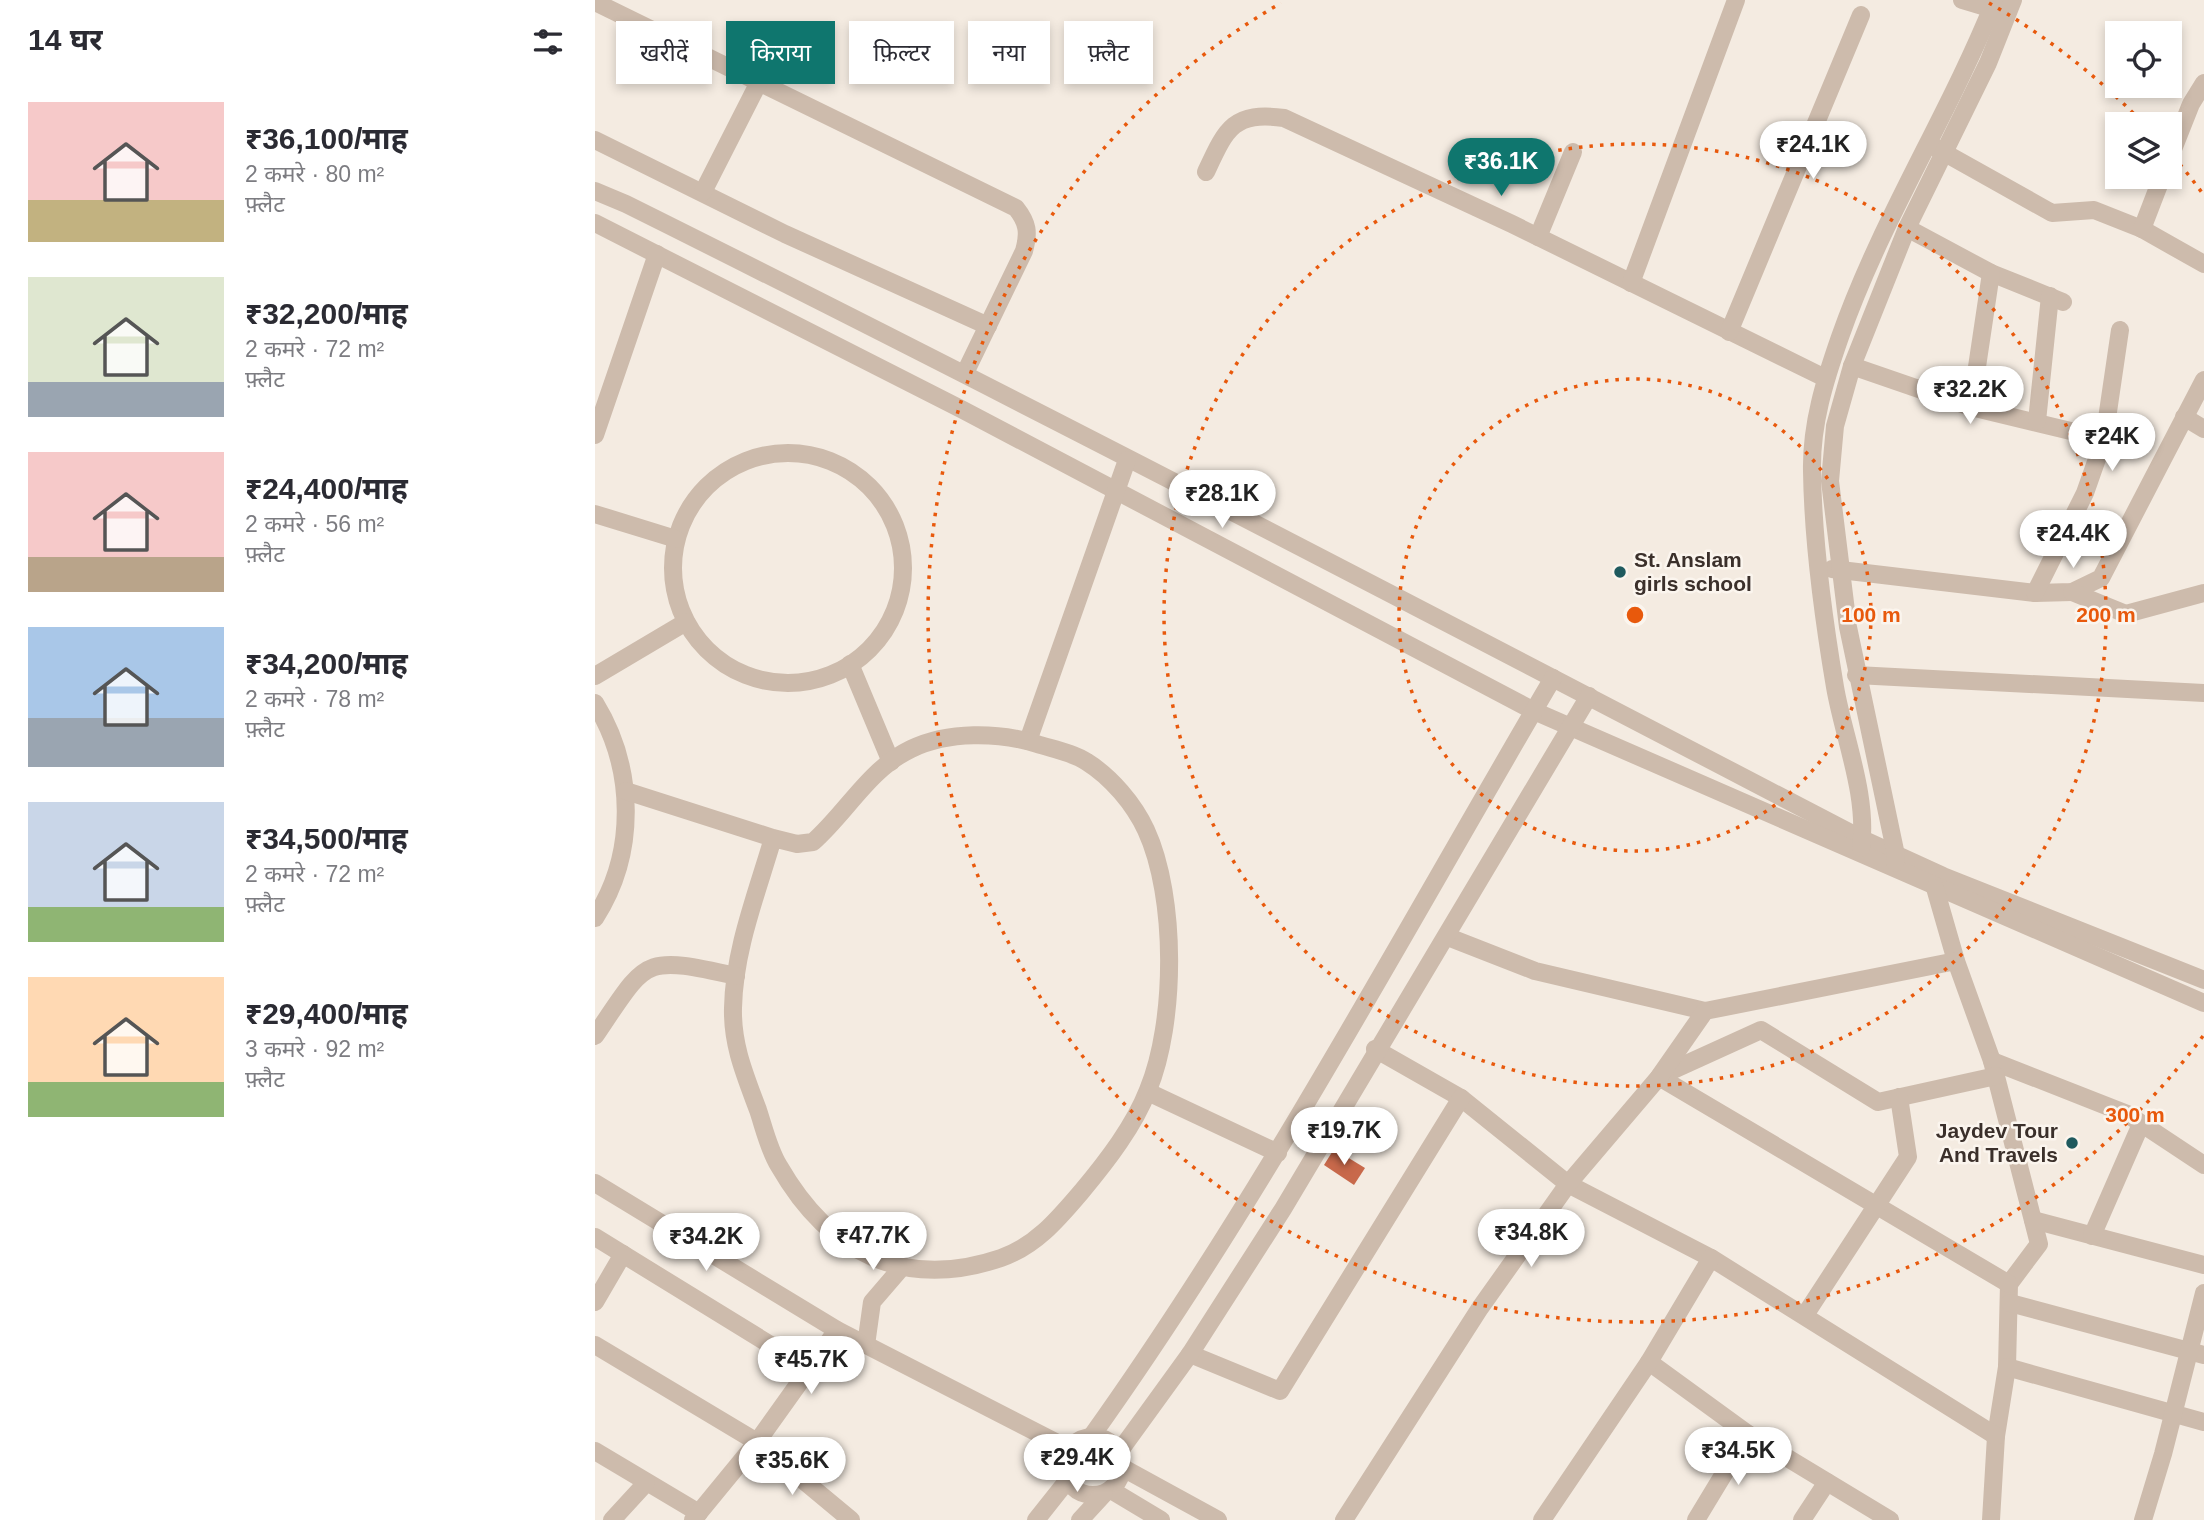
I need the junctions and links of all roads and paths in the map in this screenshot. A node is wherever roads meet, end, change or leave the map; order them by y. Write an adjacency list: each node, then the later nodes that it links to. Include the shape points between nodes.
1 (1736, 0): 27 (street)
2 (1962, 0): 4 (street)
3 (595, 2): 6 (street)
4 (2002, 6): 13 (street); 15 (street)
5 (1861, 15): 30 (street)
6 (726, 64)
7 (2204, 83): 10 (street)
8 (758, 84): 19 (street)
9 (768, 84): 28 (street, via 1016,208 1026,220 1028,236)
10 (2197, 108): 11 (street)
11 (2182, 135)
12 (595, 140): 19 (street)
13 (1929, 143): 15 (street); 33 (street, via 1876,245)
14 (1573, 152): 23 (street)
15 (1944, 154): 21 (street); 22 (street, via 2052,213 2094,211)
16 (1206, 172): 23 (street, via 1232,125 1246,117 1284,118)
17 (2157, 189): 22 (street)
18 (595, 191): 32 (street)
19 (703, 192): 28 (street)
20 (595, 223): 24 (street)
21 (1907, 228): 26 (street); 31 (street)
22 (2142, 229): 25 (street)
23 (1538, 237): 27 (street)
24 (657, 254): 39 (street); 42 (street)
25 (2204, 264)
26 (1991, 273): 35 (street); 37 (street, via 2057,299)
27 (1630, 283): 30 (street)
28 (988, 326): 32 (street)
29 (2120, 330): 40 (street)
30 (1729, 332): 33 (street)
31 (1851, 366): 35 (street); 46 (street, via 1831,454)
32 (965, 373): 41 (street)
33 (1825, 378): 45 (street, via 1812,469)
34 (2204, 380): 36 (street)
35 (1971, 407): 37 (street)
36 (2184, 417): 38 (street); 47 (street, via 2101,578)
37 (2037, 421): 40 (street)
38 (2204, 429)
39 (595, 435)
40 (2104, 439): 48 (street, via 2085,493)
41 (1127, 460): 42 (street); 54 (street)
42 (1116, 491): 58 (street); 60 (street)
43 (595, 514): 44 (street)
44 (676, 539): 50 (street, via 672,573); 51 (street, via 689,508 711,481 757,457 808,454 855,474 889,513 901,545 903,579 886,627)
45 (1820, 568): 46 (street); 64 (street, via 1836,688 1862,821)
46 (1841, 569): 48 (street); 52 (street)
47 (2072, 592): 48 (street); 49 (street, via 2126,614)
48 (2035, 593)
49 (2204, 593)
50 (686, 622): 51 (street, via 720,661 768,681 811,680); 53 (street)
51 (850, 664): 61 (street)
52 (1856, 675): 55 (street); 65 (street)
53 (595, 676)
54 (1553, 678): 56 (street); 58 (street)
55 (2204, 693)
56 (1589, 696): 59 (street); 64 (street)
57 (595, 703): 62 (street, via 611,728)
58 (1534, 711): 59 (street); 82 (street)
59 (1570, 726): 64 (street); 68 (street)
60 (1028, 741): 61 (street, via 990,734 946,739 913,748); 78 (street, via 1085,760 1119,790 1145,829 1153,852 1169,949 1169,1002)
61 (891, 762): 63 (street, via 813,842 797,844)
62 (626, 791): 63 (street); 67 (street, via 626,832 617,874)
63 (773, 838): 70 (street)
64 (1861, 847): 65 (street)
65 (1895, 862): 66 (street); 71 (street)
66 (1935, 888): 69 (street); 72 (street)
67 (595, 918)
68 (1448, 937): 73 (street, via 1535,971); 75 (street)
69 (1956, 961): 73 (street); 76 (street)
70 (736, 976): 74 (street, via 679,963 653,965 636,976); 93 (street, via 734,1044 777,1164 808,1208 844,1244)
71 (2204, 980)
72 (2204, 1003)
73 (1705, 1011): 77 (street)
74 (595, 1036)
75 (1375, 1049): 80 (street); 103 (street, via 1283,1209)
76 (1994, 1068): 79 (street); 81 (street, via 2127,1114); 87 (street)
77 (1658, 1077): 79 (street, via 1761,1030 1878,1102); 85 (street); 86 (street)
78 (1148, 1092): 82 (street); 93 (street, via 1106,1161 1048,1231 1005,1257 963,1267 920,1270)
79 (1899, 1097): 86 (street, via 1908,1157)
80 (1461, 1098): 85 (street); 103 (street, via 1280,1391)
81 (2141, 1124): 83 (street); 88 (street)
82 (1278, 1153): 111 (street)
83 (2204, 1165)
84 (595, 1183): 99 (street)
85 (1568, 1184): 91 (street); 127 (street, via 1447,1354)
86 (1875, 1205): 94 (street); 98 (street)
87 (2032, 1220): 88 (street); 94 (street, via 2039,1244)
88 (2092, 1236): 92 (street)
89 (595, 1237): 90 (street)
90 (623, 1254): 96 (street); 106 (street)
91 (1711, 1258): 98 (street); 104 (street)
92 (2204, 1265)
93 (903, 1266): 101 (street, via 872,1302)
94 (2009, 1284): 97 (street)
95 (2204, 1293): 102 (street)
96 (595, 1303)
97 (2010, 1303): 102 (street); 105 (street)
98 (1805, 1315): 110 (street)
99 (837, 1330): 101 (street); 106 (street)
100 (595, 1345): 112 (street)
101 (866, 1345): 113 (street)
102 (2197, 1353): 107 (street)
103 (1190, 1354): 115 (street)
104 (1649, 1362): 109 (street); 128 (street)
105 (2007, 1367): 107 (street); 110 (street)
106 (808, 1368): 112 (street)
107 (2173, 1415): 108 (street); 133 (street)
108 (2204, 1422)
109 (1748, 1434): 117 (street); 129 (street)
110 (1996, 1436): 132 (street)
111 (1091, 1437): 113 (street); 115 (street, via 1107,1440)
112 (757, 1442): 120 (street); 121 (street)
113 (1069, 1449): 116 (street, via 1063,1464)
114 (595, 1452): 118 (street)
115 (1121, 1460): 119 (street); 126 (street)
116 (1067, 1481): 119 (street, via 1087,1495); 123 (street)
117 (1827, 1482): 130 (street); 131 (street)
118 (646, 1483): 120 (street); 122 (street)
119 (1107, 1492): 124 (street); 125 (street)
120 (696, 1516)
121 (847, 1519)
122 (612, 1520)
123 (1036, 1520)
124 (1080, 1520)
125 (1161, 1520)
126 (1219, 1520)
127 (1344, 1520)
128 (1542, 1520)
129 (1696, 1520)
130 (1802, 1520)
131 (1890, 1520)
132 (1991, 1520)
133 (2143, 1520)

